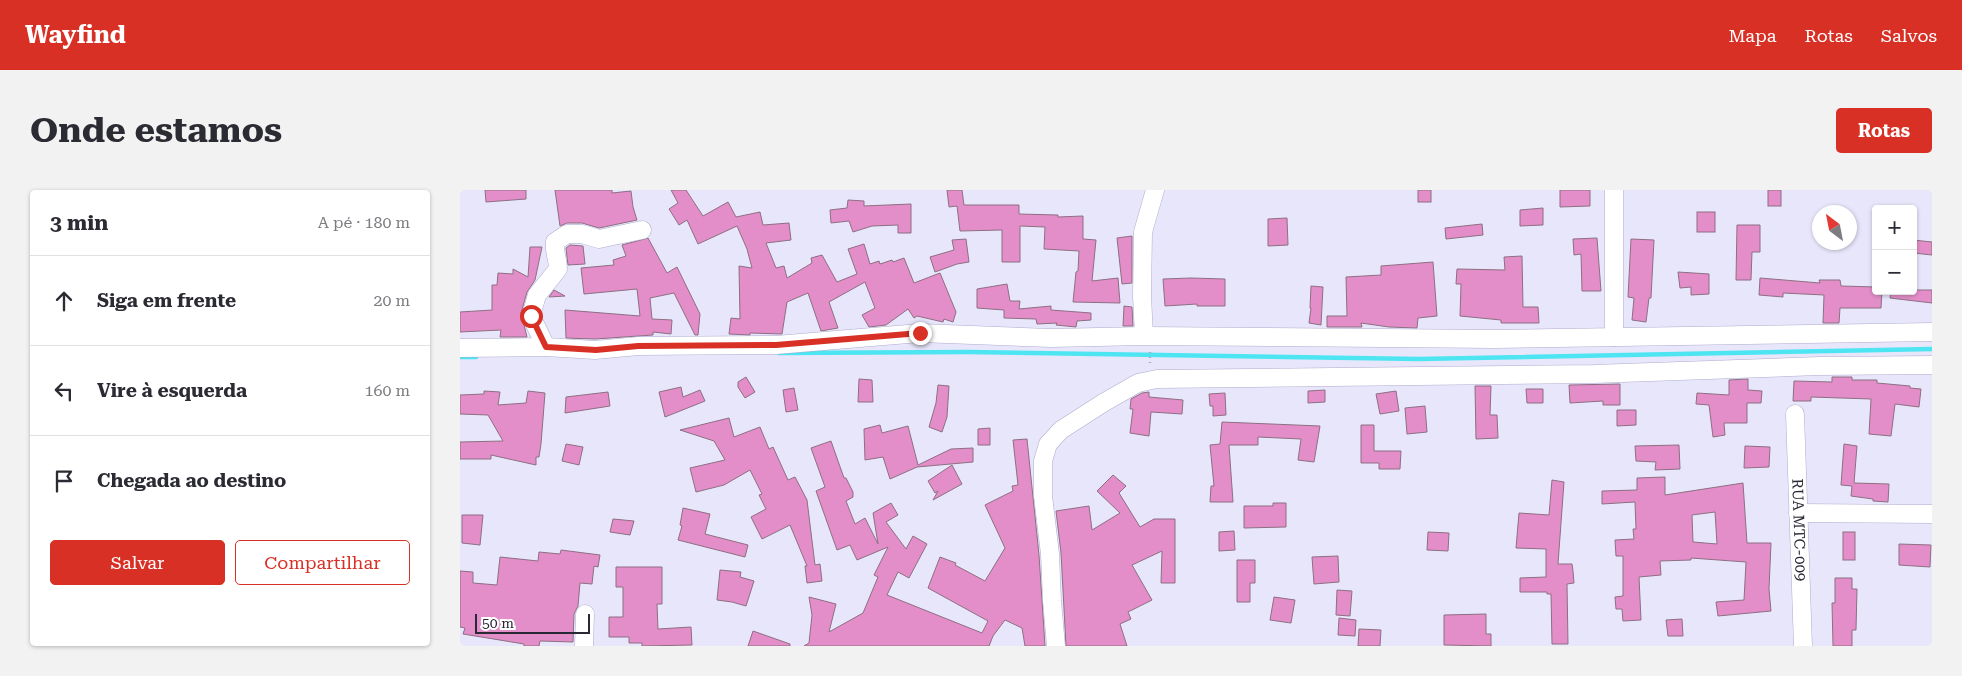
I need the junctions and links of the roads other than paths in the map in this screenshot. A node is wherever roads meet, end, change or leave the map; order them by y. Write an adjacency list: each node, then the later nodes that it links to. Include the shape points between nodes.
1 (1155, 190): 6 (street, via 1143,232 1142,296)
2 (1614, 190): 5 (street)
3 (642, 230): 7 (street, via 599,239 567,234 555,242 558,269 537,295 531,316)
4 (1932, 332): 5 (street)
5 (1614, 337): 6 (street)
6 (1147, 341): 7 (street, via 920,333 776,345 638,346 596,350)
7 (546, 347): 8 (street)
8 (460, 348)
9 (1932, 365): 15 (street, via 1594,374 1157,379 1138,382 1062,430 1048,444 1043,461 1043,496)
10 (1795, 414): 11 (street, RUA MTC-009)
11 (1798, 513): 12 (street); 16 (street, RUA MTC-009)
12 (1932, 514)
13 (585, 614): 14 (street)
14 (584, 646)
15 (1056, 646)
16 (1803, 646)

